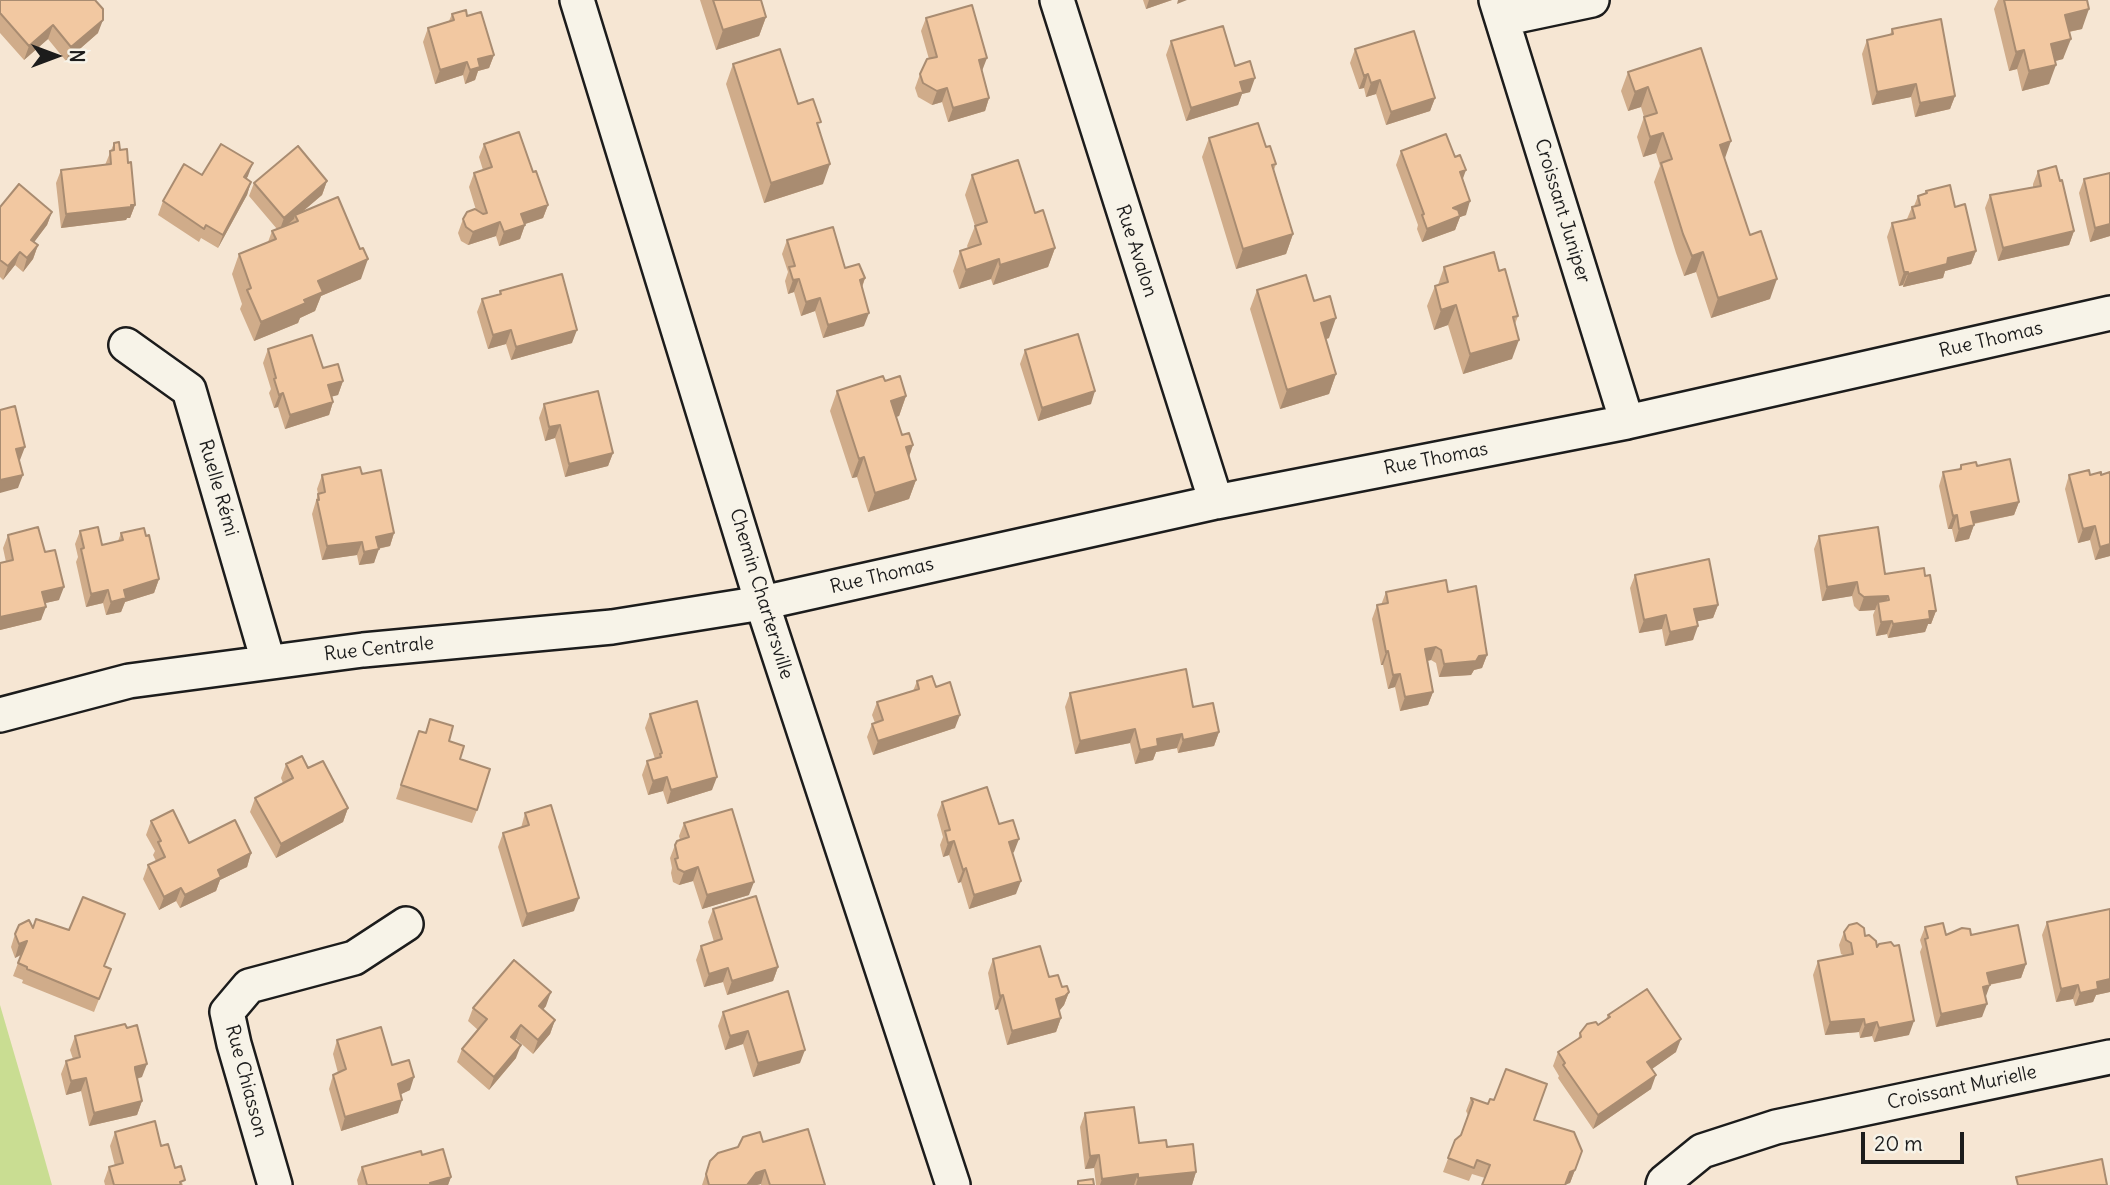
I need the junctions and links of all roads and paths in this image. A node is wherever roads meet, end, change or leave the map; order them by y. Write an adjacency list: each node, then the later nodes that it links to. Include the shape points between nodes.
1 (577, 0): 9 (street, Chemin Chartersville)
2 (1056, 0): 8 (street, Rue Avalon)
3 (1592, 0): 4 (street)
4 (1499, 9): 7 (street, Croissant Juniper)
5 (2110, 313): 7 (street, Rue Thomas)
6 (126, 345): 10 (street, Ruelle Rémi, via 189,390)
7 (1627, 422): 8 (street, Rue Thomas)
8 (1216, 502): 9 (street, Rue Thomas)
9 (762, 603): 10 (street, Rue Centrale, via 612,627); 15 (street, Chemin Chartersville)
10 (268, 662): 11 (street, Rue Centrale, via 129,681)
11 (0, 715)
12 (406, 924): 14 (street, Rue Chiasson, via 354,958 249,986 227,1012)
13 (2110, 1057): 16 (street, Croissant Murielle, via 1776,1127 1702,1151)
14 (275, 1185)
15 (953, 1185)
16 (1663, 1185)

